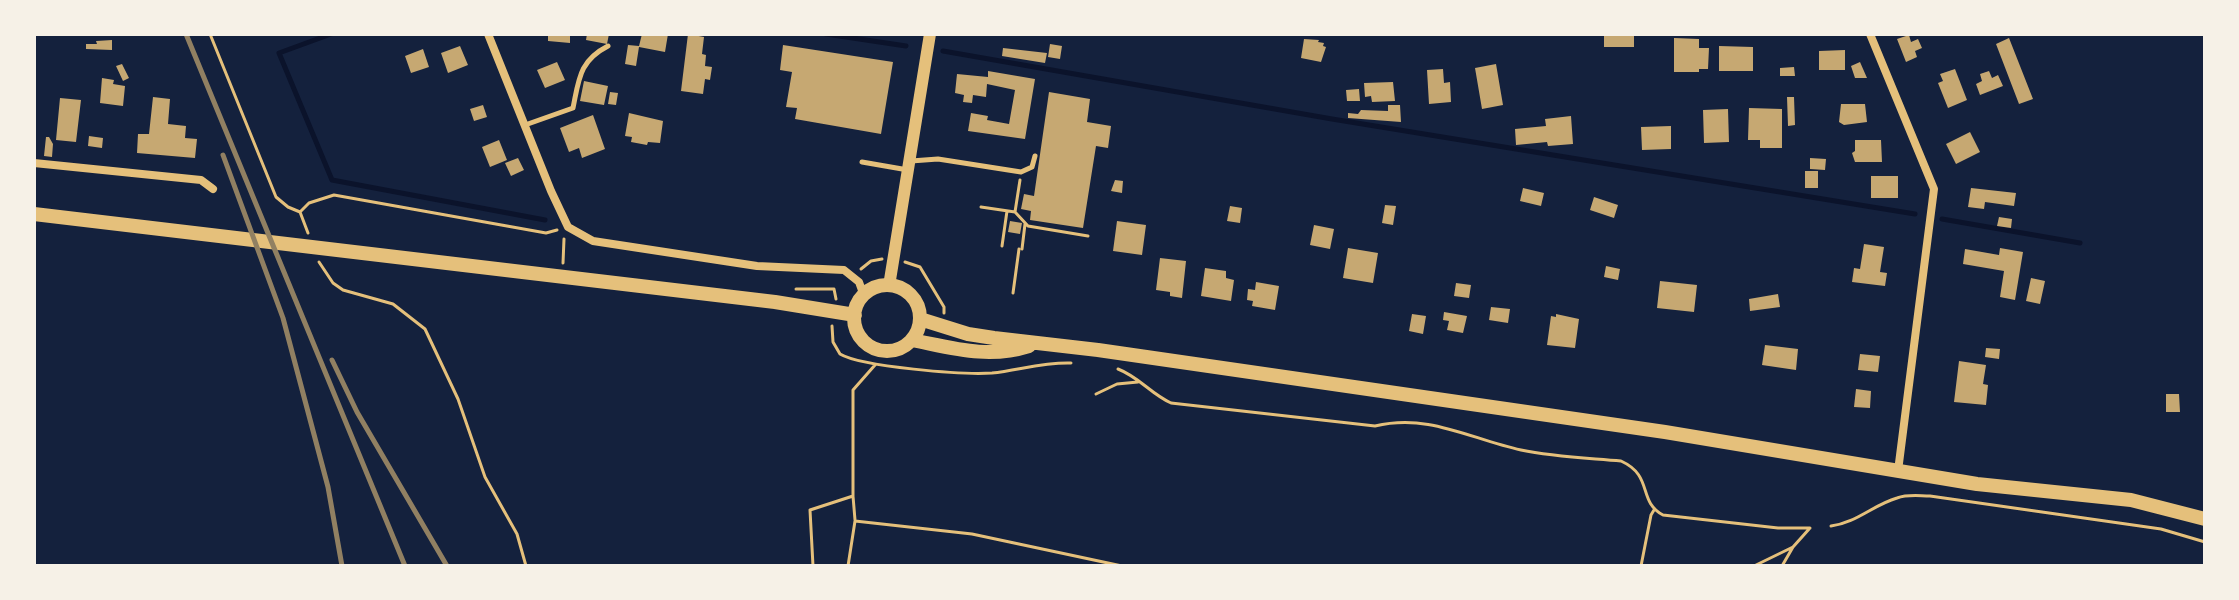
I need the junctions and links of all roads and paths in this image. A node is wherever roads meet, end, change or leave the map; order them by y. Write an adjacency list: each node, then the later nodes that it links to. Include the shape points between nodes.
1 (210, 34): 15 (path, via 276,197)
2 (488, 34): 6 (street)
3 (930, 34): 10 (street)
4 (1870, 34): 41 (street, via 1934,189)
5 (608, 46): 6 (lane, via 586,63 573,108)
6 (525, 125): 24 (street, via 568,227 593,241 757,266 844,270)
7 (1035, 156): 11 (lane, via 1032,167)
8 (862, 162): 10 (lane)
9 (34, 163): 12 (street, via 201,180)
10 (910, 166): 11 (lane, via 938,159); 22 (street)
11 (1021, 172): 16 (path)
12 (213, 189)
13 (981, 207): 14 (path)
14 (1007, 211): 16 (path); 20 (path)
15 (300, 212): 21 (path); 23 (path, via 309,203 334,195 546,233 565,228)
16 (1015, 212): 18 (path)
17 (34, 214): 21 (main road)
18 (1025, 224): 19 (path); 28 (path)
19 (1088, 236)
20 (1002, 246)
21 (317, 248): 30 (main road); 49 (path, via 322,270 343,290 393,304 425,329 458,399 485,477 517,534)
22 (893, 260): 24 (path, via 878,258); 25 (street); 33 (path, via 920,267 944,307)
23 (563, 263)
24 (852, 276): 27 (path); 29 (street)
25 (889, 286): 29 (main road); 32 (main road, via 911,296)
26 (782, 288): 27 (path)
27 (834, 289): 30 (path)
28 (1013, 293)
29 (864, 296): 31 (main road)
30 (836, 313): 31 (main road); 37 (path, via 833,342 840,354)
31 (855, 315): 34 (main road, via 857,331 874,348 895,350)
32 (920, 319): 33 (main road); 34 (main road)
33 (940, 324): 35 (main road, via 968,334)
34 (912, 340): 35 (main road, via 991,354)
35 (1038, 343): 41 (main road, via 1650,430)
36 (1075, 363): 37 (path, via 990,373)
37 (876, 364): 42 (path, via 853,390)
38 (1105, 368): 39 (path)
39 (1141, 382): 40 (path, via 1117,384); 43 (path, via 1171,403 1375,426 1428,422 1523,450 1621,461 1639,472)
40 (1096, 394)
41 (1898, 471): 44 (main road, via 2131,500)
42 (853, 496): 45 (path); 50 (path, via 810,510)
43 (1654, 510): 48 (path, via 1674,517 1810,528); 53 (path)
44 (2205, 519)
45 (855, 521): 51 (path); 52 (path, via 972,534)
46 (1831, 526): 47 (path, via 1847,524 1909,495 2161,529)
47 (2205, 542)
48 (1793, 547): 54 (path); 55 (path)
49 (526, 566)
50 (813, 566)
51 (848, 566)
52 (1122, 566)
53 (1641, 566)
54 (1754, 566)
55 (1782, 566)

